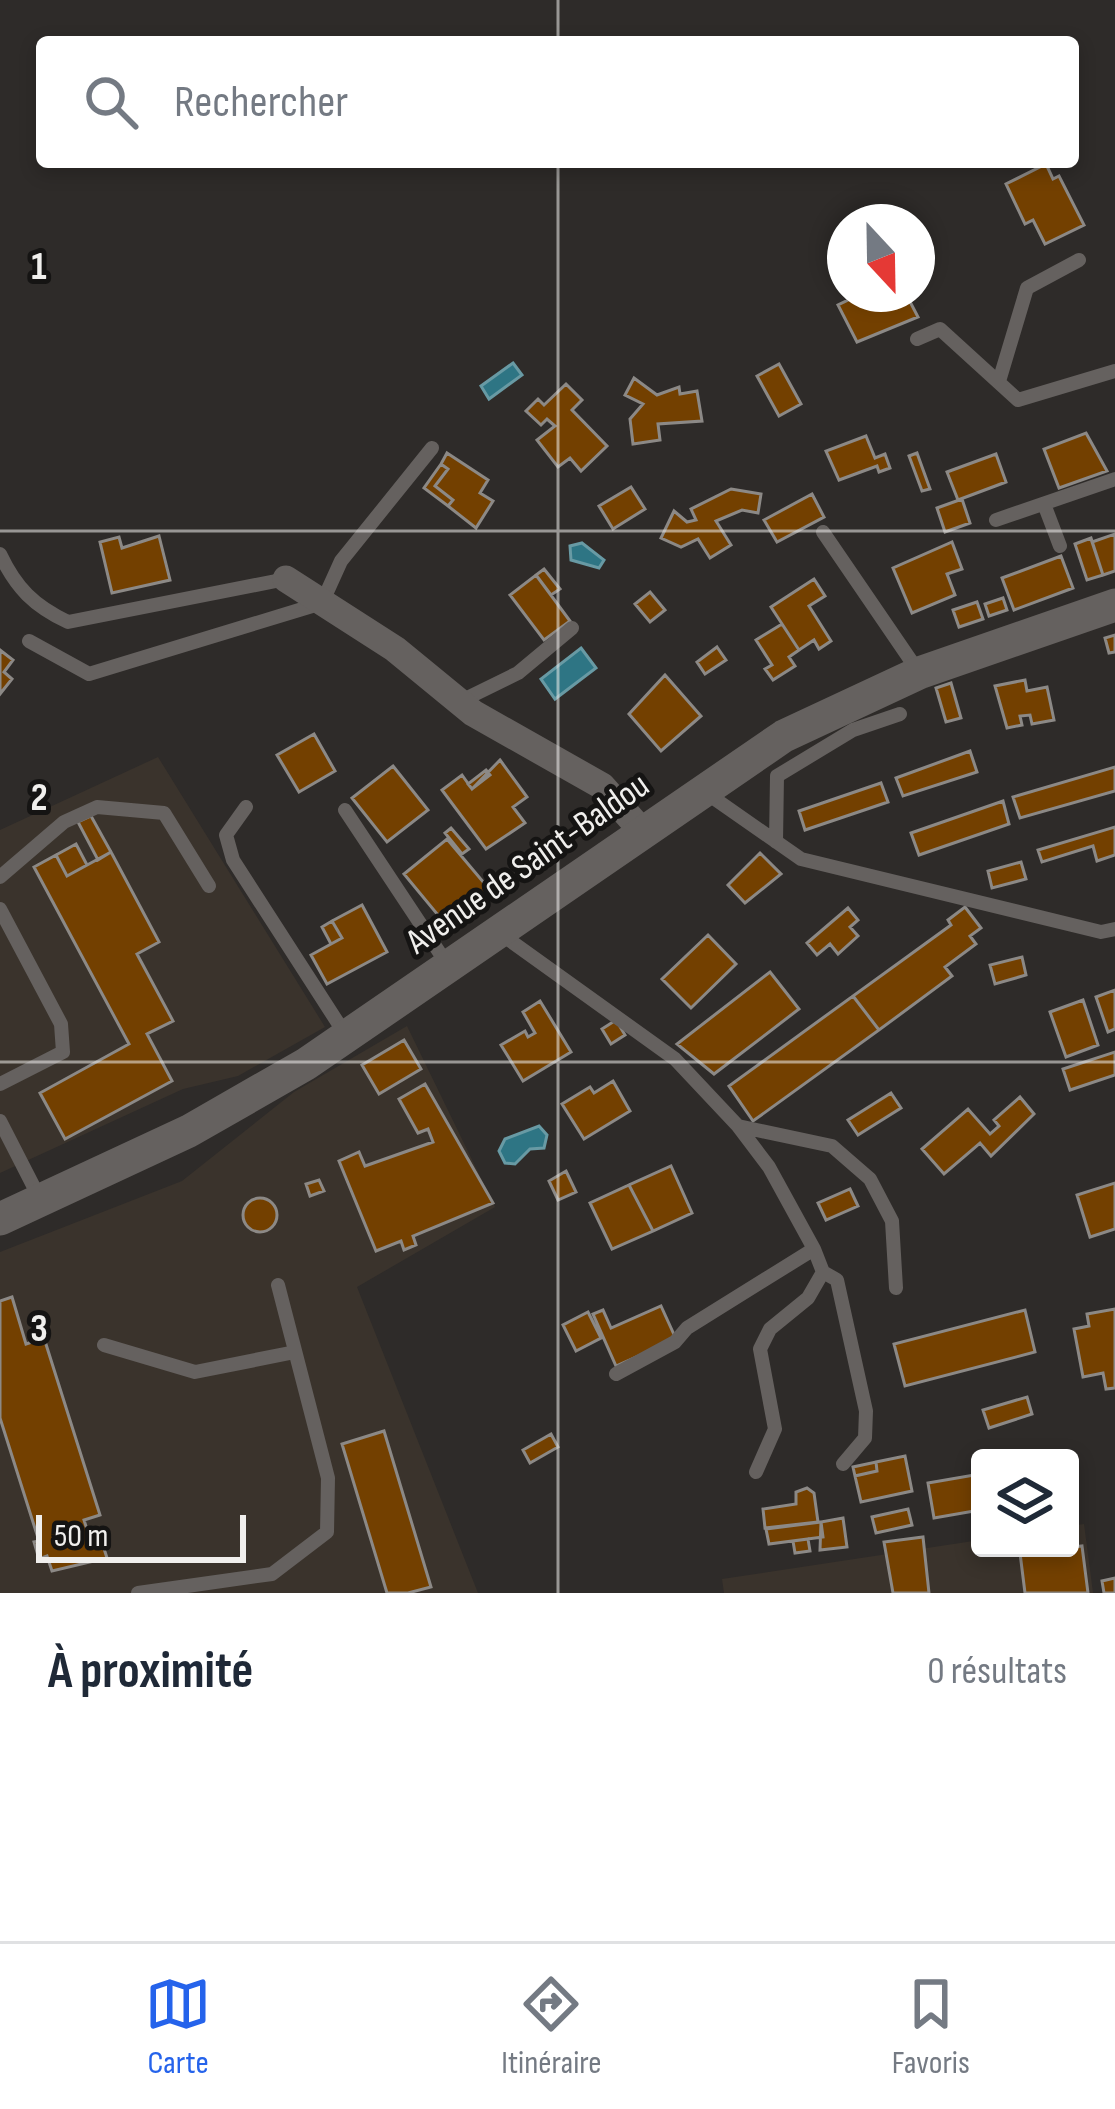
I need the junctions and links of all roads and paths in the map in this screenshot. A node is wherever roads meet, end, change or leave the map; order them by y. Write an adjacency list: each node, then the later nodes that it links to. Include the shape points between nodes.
1 (1079, 260): 4 (lane, via 1027,288)
2 (917, 339): 4 (lane, via 940,329)
3 (1115, 371): 4 (lane, via 1018,400)
4 (1000, 378)
5 (432, 448): 13 (lane, via 341,561)
6 (1115, 479): 7 (lane)
7 (1044, 504): 8 (lane); 10 (lane)
8 (996, 520)
9 (823, 532): 17 (lane)
10 (1060, 546)
11 (0, 554): 12 (lane, via 37,608 68,622)
12 (286, 579): 13 (street)
13 (322, 603): 16 (lane, via 89,674); 18 (street)
14 (1115, 604): 17 (street, Avenue de Saint-Baldou)
15 (572, 628): 18 (lane, via 518,673)
16 (29, 641)
17 (919, 673): 20 (street, Avenue de Saint-Baldou, via 784,736)
18 (459, 701): 23 (street, via 602,786)
19 (900, 714): 24 (lane, via 853,730 777,776)
20 (701, 789): 23 (street, Avenue de Saint-Baldou); 24 (lane)
21 (246, 807): 31 (lane, via 226,835 233,860)
22 (345, 810): 30 (lane)
23 (641, 831): 29 (street, Avenue de Saint-Baldou)
24 (776, 842): 28 (lane, via 801,859)
25 (0, 877): 26 (lane, via 64,822 97,807 164,813)
26 (209, 886)
27 (0, 909): 32 (lane, via 61,1024 63,1052)
28 (1115, 929)
29 (501, 934): 30 (street, Avenue de Saint-Baldou); 34 (lane, via 675,1059)
30 (450, 968): 31 (street, Avenue de Saint-Baldou)
31 (347, 1037): 35 (street, Avenue de Saint-Baldou, via 189,1130)
32 (0, 1084)
33 (0, 1121): 35 (lane)
34 (738, 1126): 37 (lane); 40 (lane, via 832,1146 870,1180 892,1221)
35 (41, 1201): 36 (street, Avenue de Saint-Baldou)
36 (0, 1219)
37 (814, 1249): 38 (lane); 43 (lane)
38 (823, 1272): 44 (lane, via 837,1280 866,1411 865,1438); 45 (lane, via 760,1349 775,1430)
39 (278, 1285): 42 (lane)
40 (896, 1288)
41 (104, 1345): 42 (lane, via 195,1372)
42 (296, 1352): 46 (lane, via 328,1478 327,1532 272,1574)
43 (616, 1374)
44 (843, 1464)
45 (756, 1472)
46 (138, 1593)

